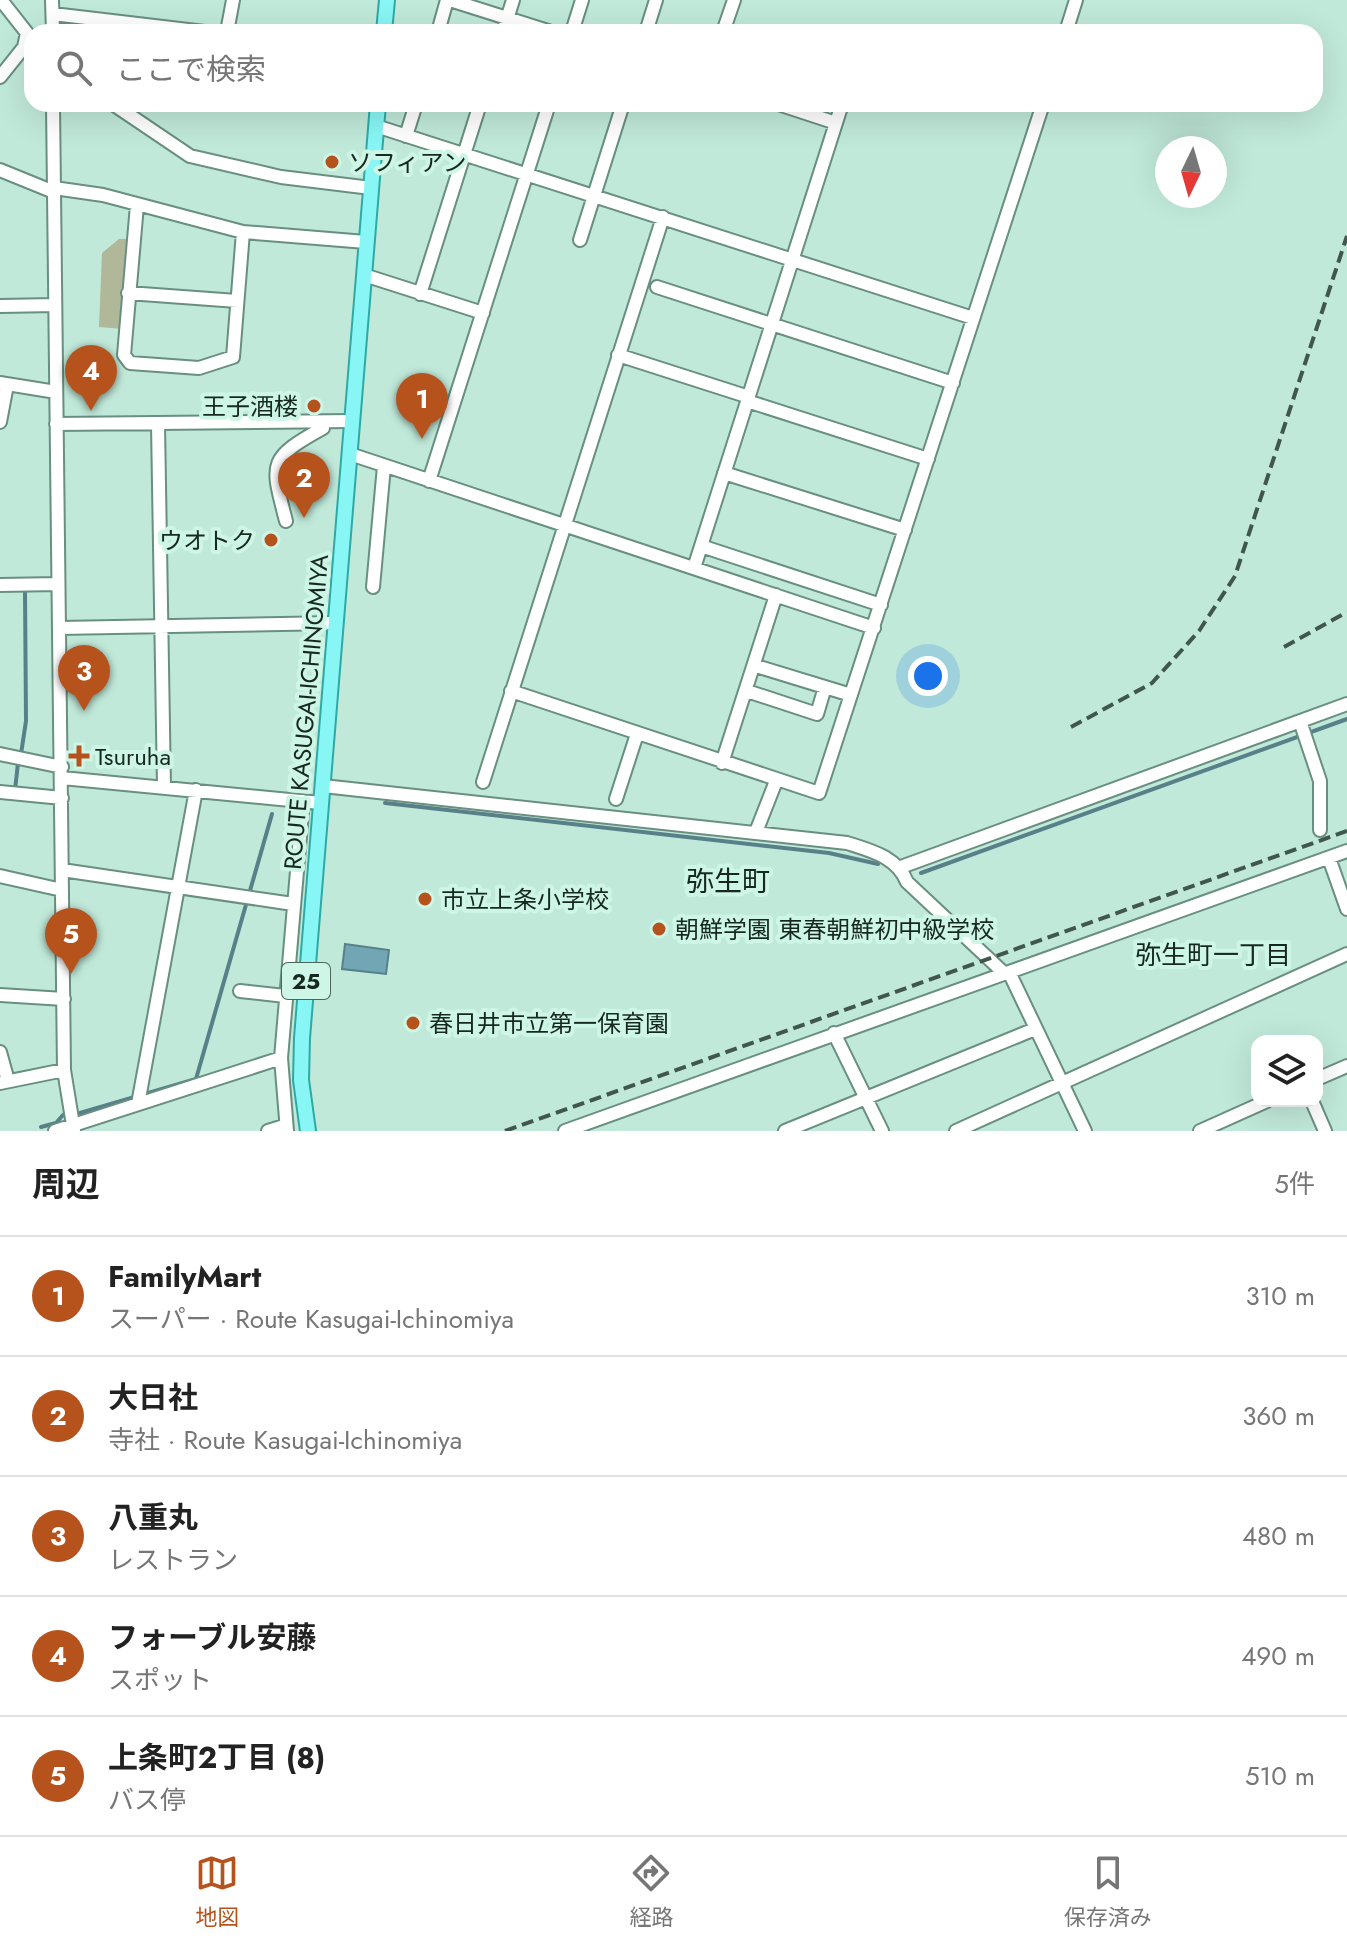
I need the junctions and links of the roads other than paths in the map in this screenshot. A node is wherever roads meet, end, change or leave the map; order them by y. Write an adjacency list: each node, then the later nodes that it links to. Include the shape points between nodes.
1 (1, 0): 22 (street)
2 (233, 0): 13 (street)
3 (387, 0): 14 (main road)
4 (449, 0): 11 (street); 15 (street)
5 (513, 0): 11 (street)
6 (582, 0): 18 (street)
7 (656, 0): 19 (street)
8 (734, 0): 20 (street)
9 (1076, 0): 21 (street)
10 (52, 7): 12 (street)
11 (507, 18): 16 (street); 17 (street)
12 (156, 24)
13 (228, 24)
14 (385, 24)
15 (441, 24)
16 (505, 24)
17 (526, 24)
18 (574, 24)
19 (648, 24)
20 (726, 24)
21 (1068, 24)
22 (24, 27)
23 (24, 47): 24 (street)
24 (0, 77)
25 (53, 112): 42 (street)
26 (125, 112): 41 (street, via 190,156 281,177)
27 (377, 112): 36 (main road, ROUTE KASUGAI-ICHINOMIYA / 25)
28 (414, 112): 37 (street)
29 (477, 112): 38 (street)
30 (546, 112): 40 (street)
31 (620, 112): 43 (street)
32 (802, 112): 35 (street)
33 (839, 112): 35 (street)
34 (1040, 112): 58 (street)
35 (836, 123): 49 (street)
36 (376, 126): 37 (street); 41 (main road, ROUTE KASUGAI-ICHINOMIYA / 25)
37 (406, 136): 38 (street)
38 (464, 154): 40 (street); 53 (street)
39 (0, 170): 42 (street)
40 (527, 174): 43 (street); 57 (street)
41 (371, 188): 48 (main road, ROUTE KASUGAI-ICHINOMIYA / 25)
42 (54, 190): 44 (street); 55 (street)
43 (594, 195): 45 (street); 47 (street)
44 (137, 205): 46 (street); 52 (street)
45 (663, 217): 49 (street); 60 (street)
46 (243, 232): 48 (street); 54 (street)
47 (580, 240)
48 (366, 242): 50 (main road, ROUTE KASUGAI-ICHINOMIYA / 25)
49 (793, 258): 58 (street); 59 (street)
50 (364, 275): 53 (street); 65 (main road, ROUTE KASUGAI-ICHINOMIYA / 25)
51 (657, 287): 59 (street)
52 (128, 293): 54 (street); 54 (street, via 124,355 130,363 199,368 233,357)
53 (420, 294): 57 (street)
54 (237, 301)
55 (55, 305): 56 (street); 63 (street)
56 (0, 306)
57 (483, 313): 74 (street)
58 (973, 318): 61 (street)
59 (772, 324): 61 (street); 64 (street)
60 (618, 355): 64 (street); 76 (street)
61 (953, 383): 71 (street)
62 (4, 384): 63 (street); 66 (street)
63 (56, 392): 68 (street)
64 (748, 399): 71 (street); 73 (street)
65 (353, 421): 67 (street); 70 (main road, ROUTE KASUGAI-ICHINOMIYA / 25)
66 (0, 422)
67 (323, 422): 69 (street); 75 (street, via 323,428 277,461 274,474)
68 (56, 424): 69 (street); 80 (street)
69 (158, 424): 86 (street)
70 (350, 454): 72 (street); 85 (main road, ROUTE KASUGAI-ICHINOMIYA / 25)
71 (928, 459): 77 (street)
72 (384, 466): 74 (street); 82 (street)
73 (724, 473): 77 (street); 78 (street)
74 (429, 481): 76 (street)
75 (286, 521)
76 (563, 525): 79 (street); 91 (street)
77 (905, 530): 84 (street)
78 (701, 546): 79 (street); 84 (street)
79 (694, 568): 83 (street)
80 (58, 584): 81 (street); 87 (street)
81 (0, 585)
82 (373, 587)
83 (776, 595): 88 (street); 89 (street)
84 (881, 605): 88 (street)
85 (336, 623): 86 (street); 102 (main road, ROUTE KASUGAI-ICHINOMIYA / 25)
86 (161, 627): 87 (street); 103 (street)
87 (59, 628): 99 (street)
88 (874, 628): 93 (street)
89 (756, 666): 90 (street); 92 (street)
90 (825, 687): 92 (street, via 817,714); 93 (street)
91 (511, 691): 96 (street); 101 (street)
92 (747, 691): 98 (street)
93 (851, 695): 100 (street, via 819,793)
94 (1347, 704): 95 (street)
95 (1304, 730): 110 (street, via 1320,781); 114 (street)
96 (637, 734): 98 (street); 107 (street)
97 (0, 754): 99 (street)
98 (722, 763): 100 (street)
99 (62, 773): 103 (street); 106 (street)
100 (776, 781): 111 (street)
101 (483, 782)
102 (323, 786): 109 (main road, ROUTE KASUGAI-ICHINOMIYA / 25); 111 (street)
103 (164, 787): 104 (street)
104 (196, 790): 108 (street); 117 (street)
105 (0, 792): 106 (street)
106 (62, 798): 115 (street)
107 (616, 799)
108 (303, 801): 109 (street); 119 (street)
109 (321, 803): 145 (main road, ROUTE KASUGAI-ICHINOMIYA / 25, via 302,1038)
110 (1320, 830)
111 (756, 832): 114 (street, via 847,843)
112 (1347, 851): 113 (street)
113 (1329, 858): 120 (street); 122 (street)
114 (901, 867): 122 (street, via 907,882)
115 (62, 870): 117 (street); 118 (street)
116 (0, 876): 118 (street)
117 (180, 887): 119 (street); 137 (street)
118 (62, 890): 126 (street)
119 (293, 904): 125 (street)
120 (1347, 909)
121 (1347, 954): 135 (street)
122 (1007, 973): 127 (street); 128 (street)
123 (240, 991): 125 (street)
124 (0, 995): 126 (street)
125 (285, 996): 130 (street)
126 (64, 999): 132 (street)
127 (1035, 1029): 135 (street); 136 (street)
128 (834, 1033): 136 (street); 140 (street)
129 (0, 1052): 134 (street)
130 (281, 1058): 137 (street); 142 (street)
131 (1347, 1066): 133 (street)
132 (64, 1070): 134 (street); 141 (street)
133 (1323, 1076)
134 (4, 1082)
135 (1061, 1084): 150 (street); 151 (street)
136 (865, 1098): 148 (street); 149 (street)
137 (138, 1104): 141 (street)
138 (1254, 1107): 152 (street)
139 (1315, 1107): 153 (street)
140 (603, 1117): 146 (street); 147 (street)
141 (73, 1128): 143 (street)
142 (286, 1128): 144 (street)
143 (55, 1131)
144 (268, 1131)
145 (308, 1131)
146 (565, 1131)
147 (609, 1131)
148 (785, 1131)
149 (882, 1131)
150 (956, 1131)
151 (1085, 1131)
152 (1200, 1131)
153 (1325, 1131)

